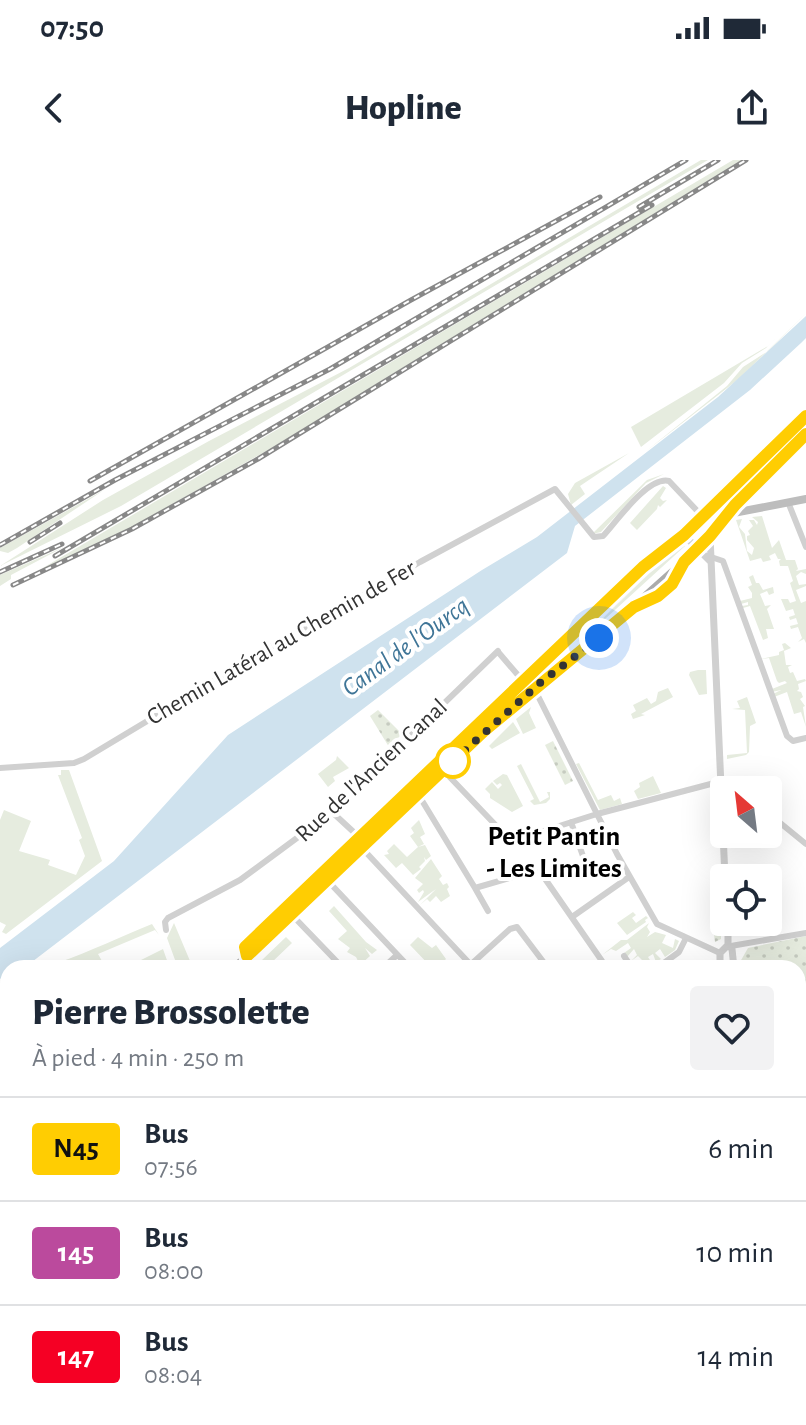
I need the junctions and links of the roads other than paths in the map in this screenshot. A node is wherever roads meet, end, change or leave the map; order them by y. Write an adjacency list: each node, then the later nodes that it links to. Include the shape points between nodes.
1 (806, 416): 3 (main road)
2 (806, 434): 6 (main road)
3 (724, 495): 6 (main road); 7 (main road)
4 (806, 499): 5 (main road)
5 (788, 502): 6 (main road); 10 (street)
6 (738, 508): 9 (main road)
7 (703, 517): 8 (main road); 17 (street, Chemin Latéral au Chemin de Fer, via 662,480 649,486 603,536 594,537 555,489 289,636 84,759)
8 (684, 535): 11 (street); 15 (main road)
9 (710, 536): 11 (main road); 12 (street)
10 (806, 547)
11 (698, 548): 12 (street); 14 (main road, via 599,638)
12 (711, 560): 16 (street, via 723,561 787,736 793,741); 19 (street)
13 (523, 681): 22 (street, Rue de l'Ancien Canal, via 496,652)
14 (534, 688): 15 (main road); 23 (street)
15 (484, 731): 18 (main road)
16 (806, 738)
17 (0, 768)
18 (443, 770): 21 (main road); 24 (street, via 509,838)
19 (722, 776)
20 (710, 784): 23 (street)
21 (418, 794): 26 (main road); 31 (street)
22 (332, 812): 26 (street); 35 (street, Rue de l'Ancien Canal, via 240,880 168,918)
23 (597, 814): 24 (street); 29 (street)
24 (571, 822): 28 (street)
25 (782, 824): 27 (street)
26 (360, 842): 30 (main road); 49 (street)
27 (806, 844)
28 (584, 859)
29 (629, 877): 34 (street); 38 (street, via 657,924)
30 (327, 880): 33 (main road); 41 (street)
31 (475, 888): 32 (street); 34 (street, via 539,872)
32 (488, 911)
33 (291, 914): 42 (main road); 46 (street)
34 (572, 917): 52 (street)
35 (166, 930)
36 (806, 933): 39 (street)
37 (729, 936): 39 (street)
38 (686, 938): 40 (street); 54 (street)
39 (730, 946): 40 (street); 56 (street)
40 (720, 953): 55 (street)
41 (397, 955): 47 (street); 48 (street)
42 (247, 956): 44 (main road); 45 (street)
43 (624, 956): 53 (street)
44 (243, 960)
45 (250, 960)
46 (335, 960)
47 (392, 960)
48 (402, 960)
49 (464, 960)
50 (476, 960): 51 (street, via 517,927)
51 (542, 960)
52 (601, 960)
53 (627, 960)
54 (668, 960)
55 (720, 960)
56 (733, 960)

